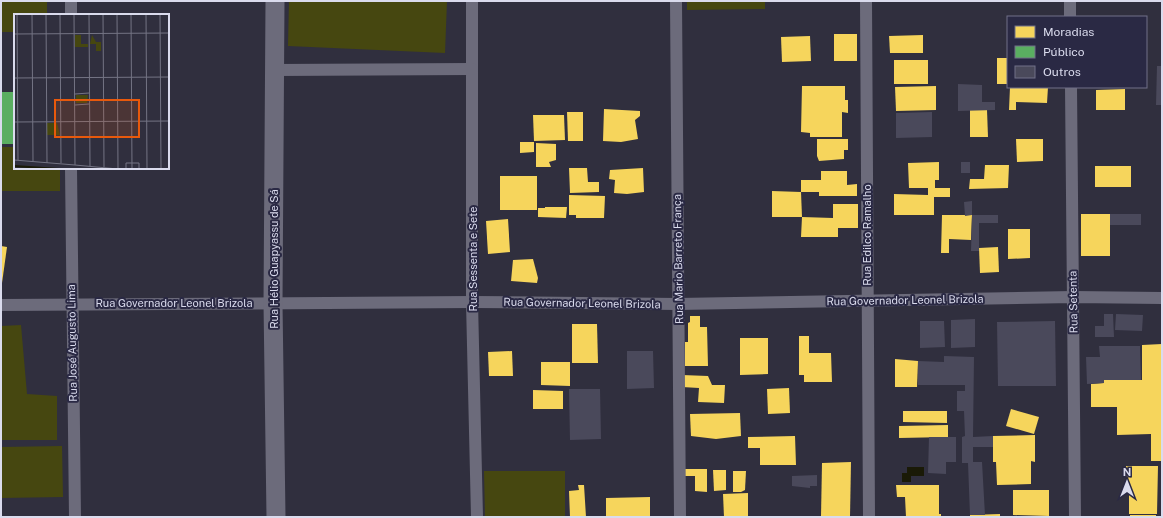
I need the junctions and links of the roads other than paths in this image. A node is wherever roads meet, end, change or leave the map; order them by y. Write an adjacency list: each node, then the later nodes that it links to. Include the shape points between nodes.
1 (71, 1): 7 (street)
2 (275, 1): 10 (main road, Rua Hélio Guapyassu de Sá)
3 (472, 1): 9 (street, Rua Sessenta e Sete)
4 (676, 1): 19 (street, Rua Mario Barreto França)
5 (866, 1): 15 (street, Rua Edilco Ramalho)
6 (1070, 1): 8 (street)
7 (71, 14)
8 (1070, 16)
9 (472, 69): 10 (street); 16 (street, Rua Sessenta e Sete)
10 (275, 70): 17 (main road, Rua Hélio Guapyassu de Sá)
11 (1071, 88): 13 (street, Rua Setenta)
12 (71, 169): 18 (street, Rua José Augusto Lima)
13 (1073, 297): 14 (street, Rua Governador Leonel Brizola); 15 (street, Rua Governador Leonel Brizola); 26 (street, Rua Setenta)
14 (1162, 298)
15 (867, 300): 19 (street, Rua Governador Leonel Brizola); 25 (street, Rua Edilco Ramalho)
16 (472, 302): 17 (street, Rua Governador Leonel Brizola); 19 (street, Rua Governador Leonel Brizola); 23 (street, Rua Sessenta e Sete)
17 (273, 303): 18 (street, Rua Governador Leonel Brizola); 22 (main road, Rua Hélio Guapyassu de Sá)
18 (71, 304): 20 (street, Rua Governador Leonel Brizola); 21 (street, Rua José Augusto Lima)
19 (678, 304): 24 (street, Rua Mario Barreto França)
20 (1, 305)
21 (75, 517)
22 (276, 517)
23 (477, 517)
24 (680, 517)
25 (869, 517)
26 (1076, 517)

